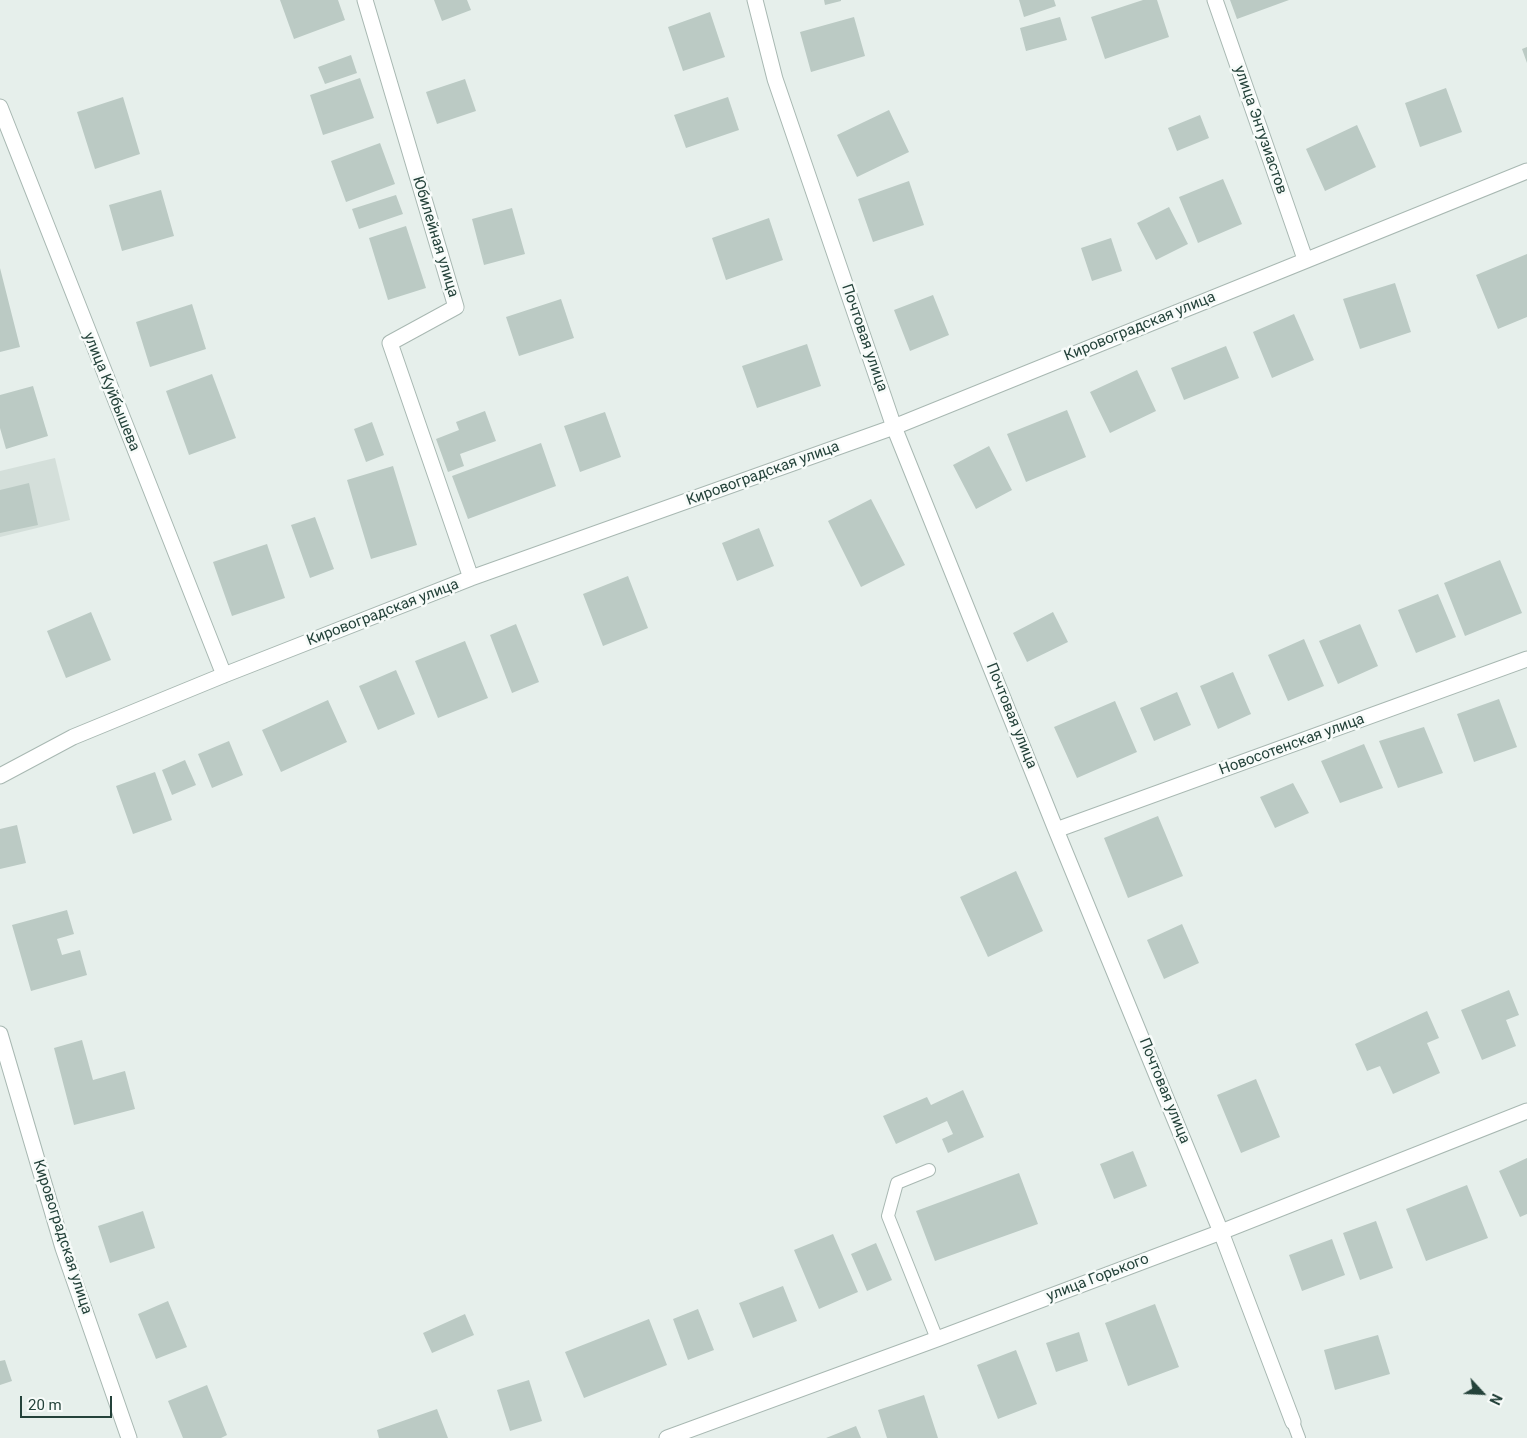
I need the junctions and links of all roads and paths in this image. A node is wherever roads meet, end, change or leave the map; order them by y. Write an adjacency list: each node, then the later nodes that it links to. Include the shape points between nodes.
1 (365, 0): 8 (street, Юбилейная улица, via 456,307 390,343)
2 (754, 0): 7 (street, Почтовая улица, via 775,79)
3 (1215, 0): 6 (street, улица Энтузиастов)
4 (1, 113): 10 (street, улица Куйбышева)
5 (1527, 171): 6 (street, Кировоградская улица)
6 (1305, 259): 7 (street, Кировоградская улица)
7 (894, 427): 8 (street, Кировоградская улица); 12 (street, Почтовая улица)
8 (471, 578): 10 (street, Кировоградская улица)
9 (1527, 660): 12 (street, Новосотенская улица)
10 (224, 675): 11 (street, Кировоградская улица, via 73,738)
11 (0, 776)
12 (1056, 830): 16 (street, Почтовая улица)
13 (0, 1034): 19 (street, Кировоградская улица, via 63,1248)
14 (1527, 1111): 16 (street, улица Горького)
15 (929, 1170): 17 (lane, via 897,1183 888,1216)
16 (1221, 1232): 17 (street, улица Горького); 18 (street, Почтовая улица)
17 (937, 1339): 20 (street, улица Горького)
18 (1293, 1422): 21 (lane)
19 (129, 1438)
20 (667, 1438)
21 (1299, 1438)

